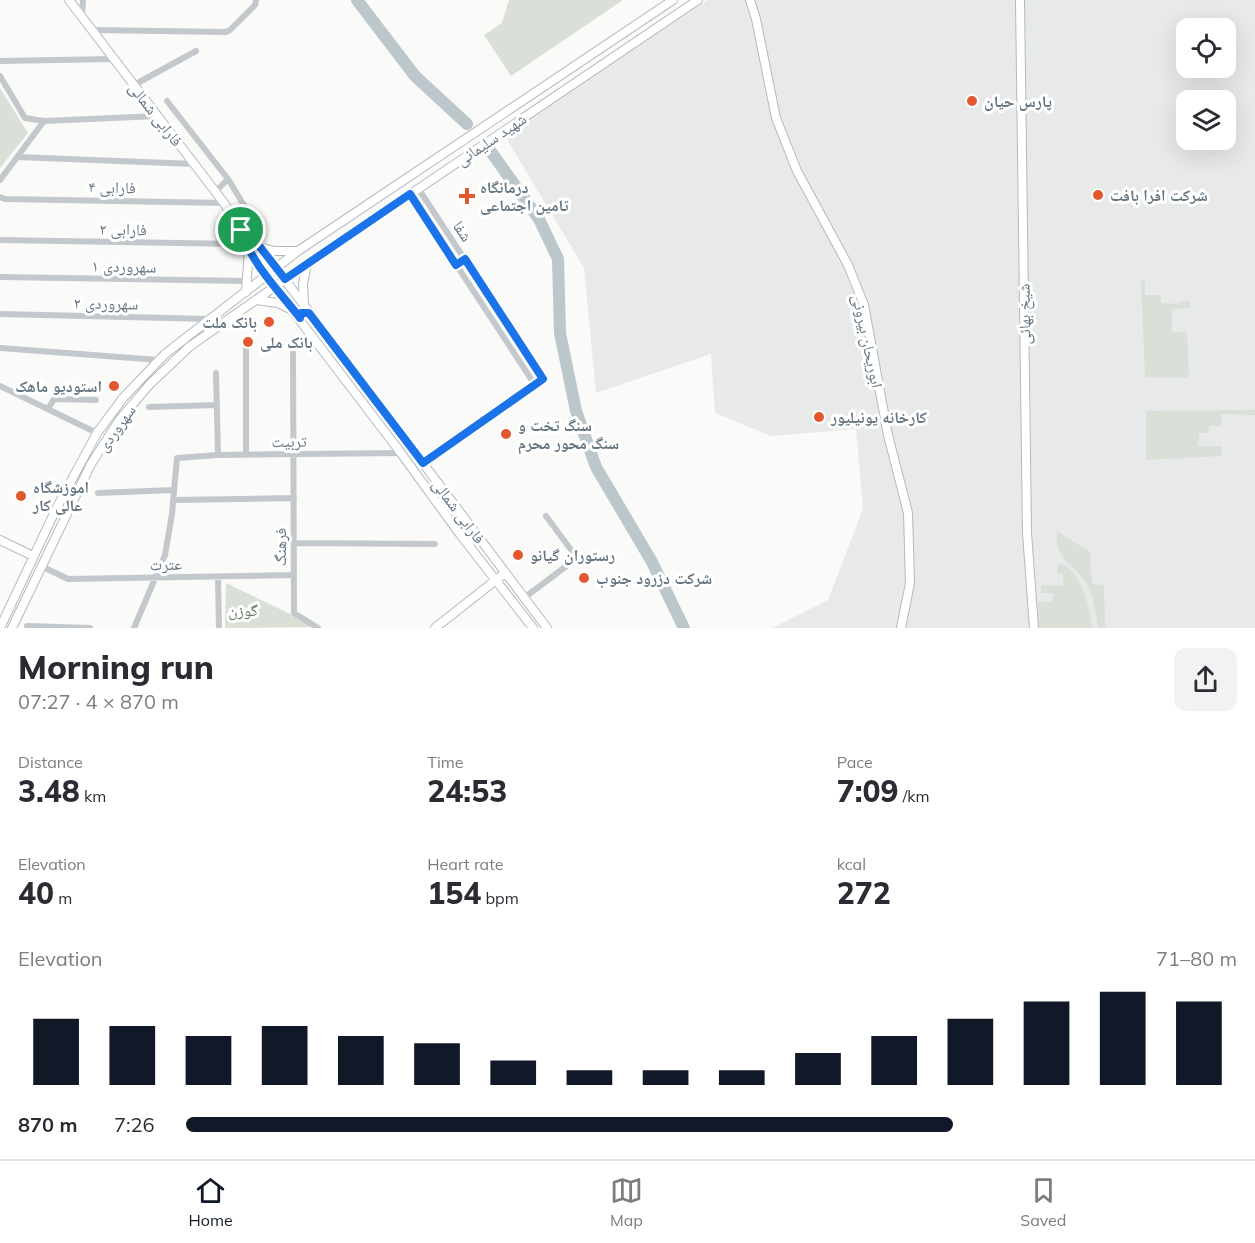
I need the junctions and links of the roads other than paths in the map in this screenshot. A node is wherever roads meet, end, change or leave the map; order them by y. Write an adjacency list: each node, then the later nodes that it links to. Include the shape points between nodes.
1 (69, 0): 8 (street, فارابی شمالی)
2 (83, 0): 8 (street)
3 (256, 0): 9 (street, via 225,32)
4 (673, 0): 34 (street, شهید سلیمانی)
5 (698, 0): 22 (street, شهید سلیمانی)
6 (750, 0): 94 (street, ابوریحان بیرونی, via 776,118 797,171 848,265 864,305 888,435 908,513 910,583)
7 (1020, 0): 95 (street, شیخ بهائی, via 1027,533)
8 (82, 17): 9 (street, فارابی شمالی)
9 (92, 30): 11 (street, فارابی شمالی)
10 (196, 51): 14 (street)
11 (113, 59): 12 (street); 14 (street, فارابی شمالی)
12 (0, 61)
13 (0, 76): 17 (street, via 25,118)
14 (134, 86): 16 (street, فارابی شمالی)
15 (167, 102): 20 (street)
16 (157, 116): 17 (street); 19 (street, فارابی شمالی)
17 (44, 121): 18 (street)
18 (17, 157): 19 (street); 21 (street)
19 (194, 164): 23 (street, فارابی شمالی)
20 (228, 179): 23 (street); 29 (street)
21 (0, 180)
22 (418, 188): 24 (street, شهید سلیمانی); 26 (street, شفا)
23 (215, 192): 27 (street, فارابی شمالی)
24 (410, 194): 28 (street, شفا); 36 (street, شهید سلیمانی)
25 (0, 197): 27 (street, فارابی ۴)
26 (427, 201): 28 (street); 35 (street, شفا)
27 (224, 203): 30 (street, فارابی شمالی)
28 (418, 207): 37 (street, شفا)
29 (248, 212)
30 (241, 230): 32 (street, فارابی شمالی); 33 (street, فارابی شمالی)
31 (0, 240): 32 (street, فارابی ۲)
32 (247, 246): 39 (street, فارابی شمالی); 42 (street)
33 (260, 247): 34 (street); 38 (street, فارابی شمالی)
34 (298, 251): 38 (street, شهید سلیمانی)
35 (465, 259): 37 (street); 55 (street, شفا, via 543,379)
36 (307, 264): 41 (street, شهید سلیمانی); 46 (street, via 303,284)
37 (456, 265): 55 (street, شفا)
38 (276, 268): 39 (street, شهید سلیمانی); 41 (street, فارابی شمالی)
39 (267, 276): 43 (street, فارابی شمالی); 44 (street, سهروردی)
40 (0, 277): 42 (street, سهروردی ۱)
41 (285, 279): 43 (street, سهروردی); 46 (street, فارابی شمالی)
42 (248, 281): 44 (street)
43 (275, 286): 45 (street, سهروردی); 48 (street, فارابی شمالی)
44 (246, 292): 49 (street, سهروردی)
45 (256, 300): 48 (street, via 278,303); 76 (street, سهروردی, via 189,347 120,419 91,464)
46 (307, 309): 48 (street); 66 (street, فارابی شمالی)
47 (0, 315): 49 (street, سهروردی ۲)
48 (297, 315): 62 (street, فارابی شمالی)
49 (211, 319): 53 (street, سهروردی)
50 (246, 345): 65 (street)
51 (0, 348): 53 (street)
52 (293, 352): 63 (street, فرهنگ)
53 (159, 360): 61 (street, سهروردی)
54 (216, 373): 58 (street)
55 (535, 385): 66 (street)
56 (0, 386): 60 (street)
57 (96, 400): 60 (street, via 54,399)
58 (217, 405): 59 (street); 64 (street)
59 (149, 407)
60 (48, 409): 61 (street)
61 (97, 433): 75 (street, سهروردی)
62 (401, 453): 63 (street, تربیت); 81 (street, فارابی شمالی)
63 (294, 454): 65 (street, تربیت); 69 (street, فرهنگ)
64 (218, 455): 65 (street, تربیت); 67 (street, تربیت, via 177,458)
65 (246, 455)
66 (423, 463): 77 (street, فارابی شمالی)
67 (174, 490): 68 (street); 70 (street)
68 (98, 493)
69 (294, 498): 70 (street); 73 (street, فرهنگ)
70 (174, 500): 80 (street, via 165,555)
71 (546, 516): 82 (street, via 577,558)
72 (0, 540): 75 (street)
73 (293, 543): 74 (street); 78 (street, فرهنگ)
74 (435, 544)
75 (33, 556): 83 (street, سهروردی)
76 (41, 566): 80 (street, عترت, via 68,579); 86 (street, سهروردی)
77 (505, 573): 81 (street); 82 (street, فارابی شمالی)
78 (293, 575): 79 (street, عترت); 90 (street, فرهنگ, via 294,613)
79 (218, 577): 80 (street, عترت); 89 (street)
80 (155, 578): 88 (street)
81 (496, 579): 91 (street); 92 (street, فارابی شمالی)
82 (524, 598): 93 (street, فارابی شمالی)
83 (3, 615): 85 (street, سهروردی)
84 (27, 626): 87 (street)
85 (0, 627)
86 (12, 628)
87 (90, 628)
88 (134, 628)
89 (219, 628)
90 (318, 628)
91 (435, 628)
92 (533, 628)
93 (547, 628)
94 (901, 628)
95 (1034, 628)

